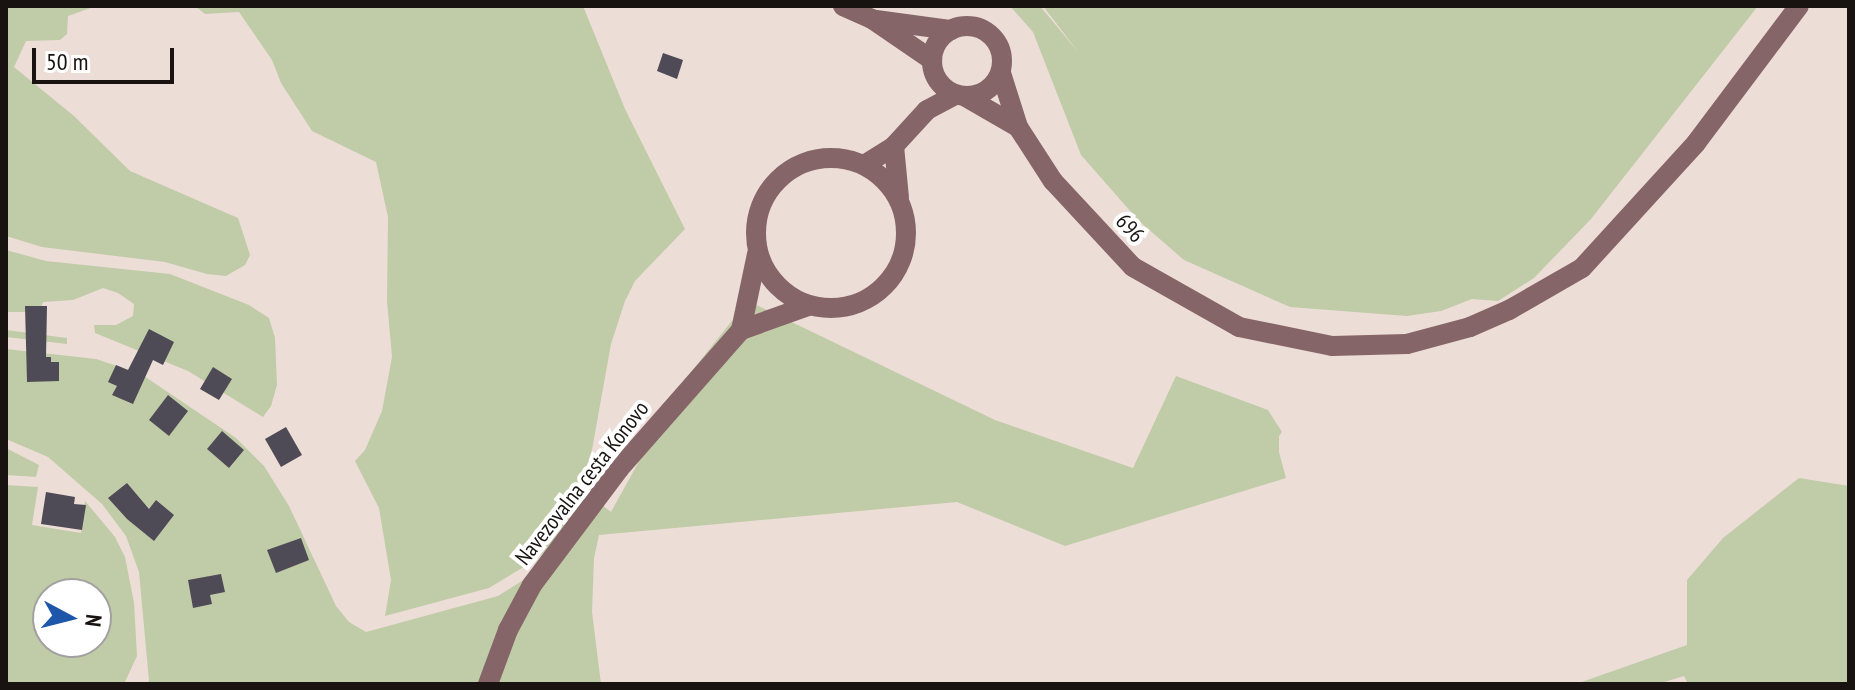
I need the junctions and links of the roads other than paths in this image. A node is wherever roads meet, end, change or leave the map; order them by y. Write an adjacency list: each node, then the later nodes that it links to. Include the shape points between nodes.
1 (843, 6): 3 (main road, 696 / 696)
2 (1799, 6): 10 (main road, 696 / 696, via 1696,143 1582,268 1470,327 1407,344 1332,346 1239,327 1133,267 1053,181)
3 (872, 19): 4 (main road, 696 / 696); 5 (main road, 696 / 696)
4 (951, 30): 5 (main road); 6 (main road, 696 / 696, via 975,27 995,39)
5 (932, 60): 7 (main road)
6 (1001, 73): 8 (main road, via 987,90); 10 (main road, 696 / 696)
7 (938, 81): 8 (main road, 696 / 696); 9 (main road)
8 (961, 96): 9 (main road); 10 (main road, 696 / 696)
9 (927, 110): 11 (main road)
10 (1018, 127)
11 (894, 146): 12 (main road); 13 (main road, Navezovalna cesta Konovo)
12 (864, 165): 13 (main road, via 884,179); 14 (main road, Navezovalna cesta Konovo, via 840,158 815,159 783,175 760,205 754,229)
13 (899, 200): 15 (main road, Navezovalna cesta Konovo, via 906,223 905,249 888,282 858,305 833,310)
14 (757, 254): 15 (main road, via 777,286); 16 (main road, Navezovalna cesta Konovo)
15 (808, 306): 16 (main road, Navezovalna cesta Konovo)
16 (741, 330): 17 (main road, Navezovalna cesta Konovo, via 619,469 532,585)
17 (488, 684)

